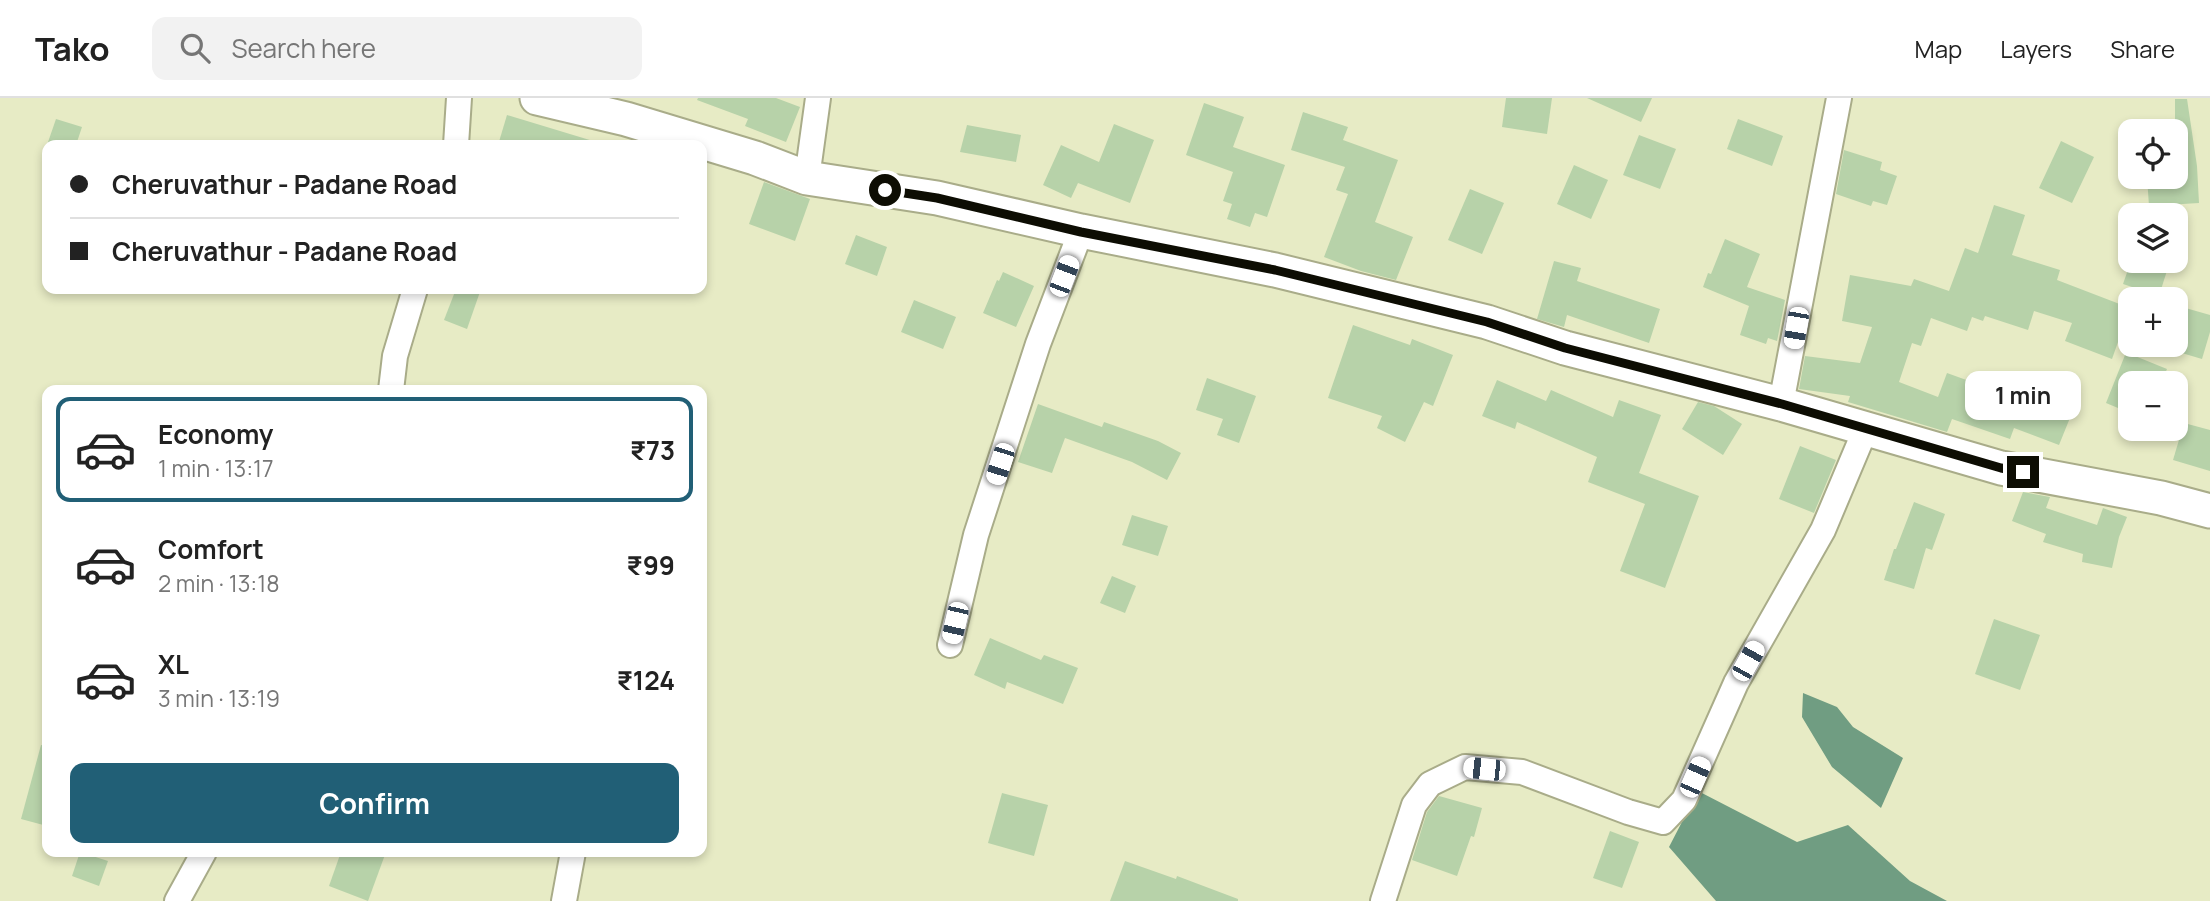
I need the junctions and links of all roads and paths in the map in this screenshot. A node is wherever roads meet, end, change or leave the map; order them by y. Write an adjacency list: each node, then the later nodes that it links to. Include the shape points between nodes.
1 (458, 98): 5 (street)
2 (537, 98): 6 (main road)
3 (818, 98): 8 (street)
4 (1839, 98): 12 (street)
5 (456, 140)
6 (695, 140)
7 (707, 143): 8 (main road)
8 (807, 178): 9 (main road, via 937,198)
9 (1081, 232): 12 (main road, via 1275,270 1487,322 1565,348); 15 (street, via 1038,344 976,535)
10 (414, 294): 11 (street)
11 (392, 385)
12 (1782, 404): 13 (main road)
13 (1866, 428): 14 (main road, via 2001,468); 20 (street, via 1823,530 1736,683 1685,800 1663,822 1522,772 1465,767 1430,783 1414,805)
14 (2210, 511)
15 (950, 645)
16 (201, 857): 18 (street)
17 (572, 857): 19 (street)
18 (177, 901)
19 (564, 901)
20 (1383, 901)

